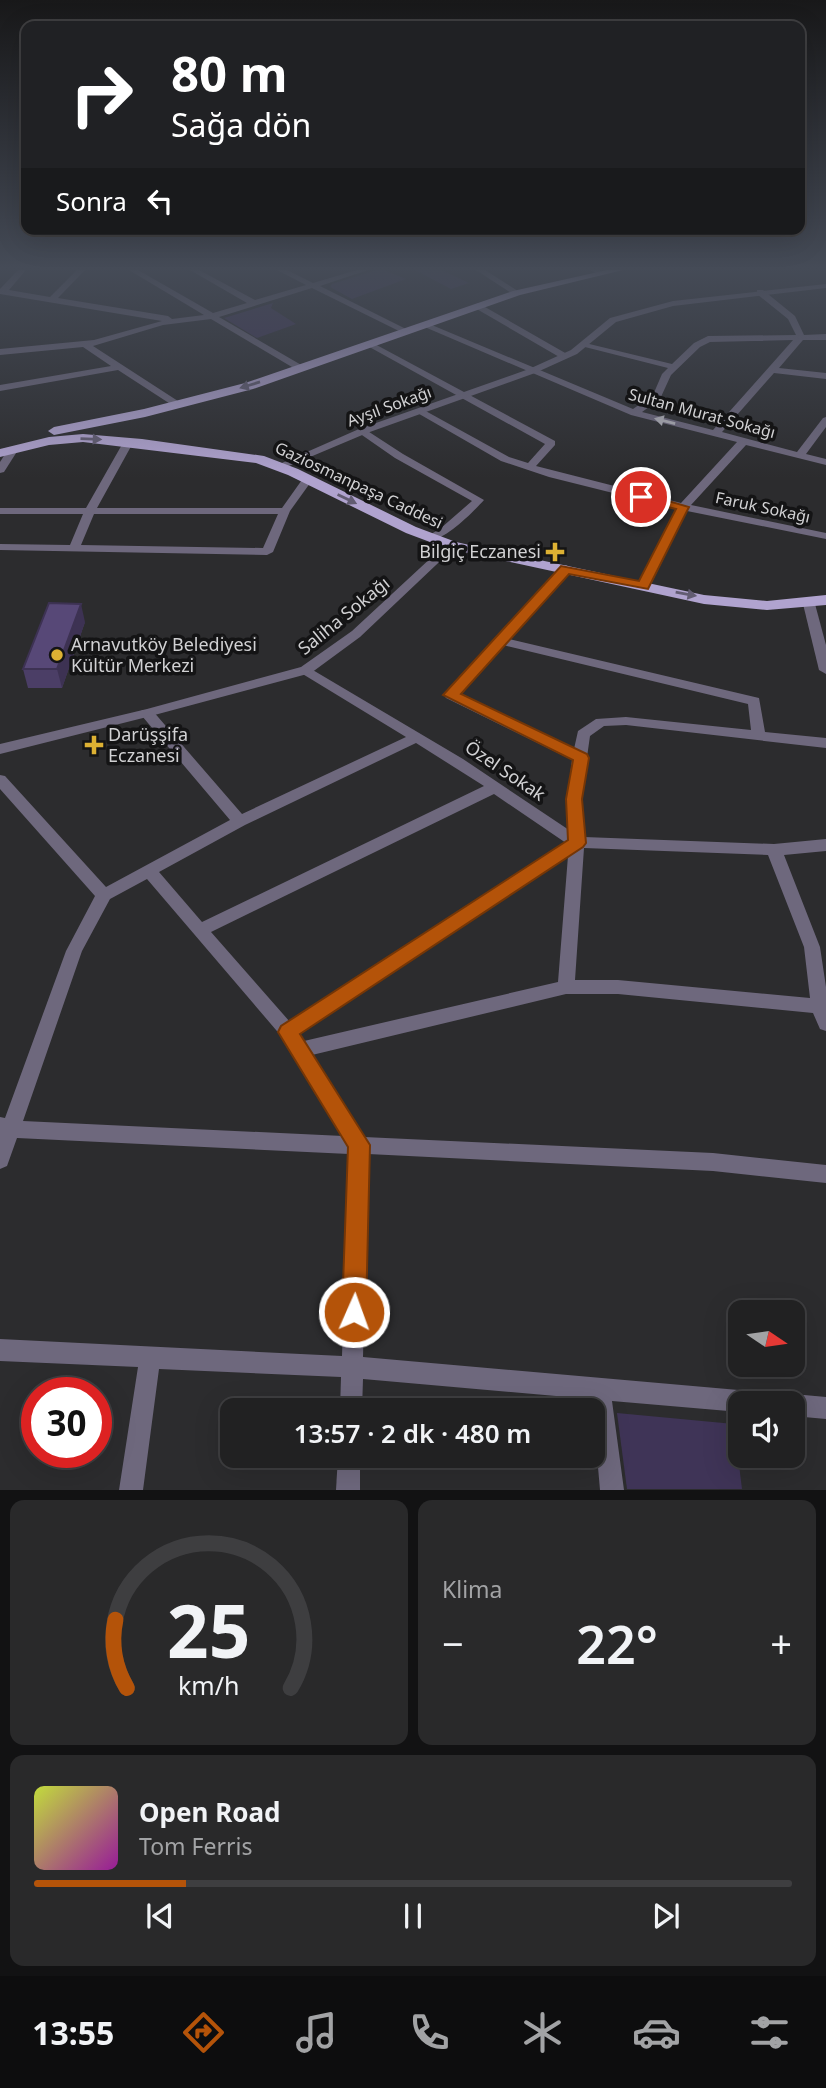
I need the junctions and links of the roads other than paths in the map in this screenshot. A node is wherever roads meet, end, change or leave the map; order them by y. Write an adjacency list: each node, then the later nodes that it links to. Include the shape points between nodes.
1 (106, 340): 11 (street)
2 (249, 340): 16 (street)
3 (381, 340): 9 (main road)
4 (458, 340): 18 (street, Sultan Murat Sokağı)
5 (536, 340): 13 (street)
6 (589, 340): 10 (street, Ayşıl Sokağı)
7 (722, 340): 15 (street, via 697,345)
8 (799, 340): 17 (street)
9 (368, 344): 16 (main road); 21 (street)
10 (584, 344): 13 (street, Ayşıl Sokağı); 15 (street)
11 (86, 345): 12 (street); 14 (street)
12 (0, 352)
13 (564, 356): 18 (street, Ayşıl Sokağı)
14 (119, 367): 20 (street); 22 (street)
15 (675, 367): 25 (street, via 657,397)
16 (300, 368): 22 (main road, one-way to 22)
17 (771, 370): 19 (street); 28 (street)
18 (532, 371): 21 (street, Ayşıl Sokağı); 25 (street, Sultan Murat Sokağı)
19 (826, 376)
20 (0, 388)
21 (464, 395): 23 (street, Ayşıl Sokağı); 36 (street, via 551,443)
22 (178, 405): 24 (main road)
23 (419, 411): 27 (street, Ayşıl Sokağı); 36 (street, Faruk Sokağı, via 505,459)
24 (145, 413): 30 (main road); 31 (main road, via 126,424)
25 (634, 413): 28 (street, Sultan Murat Sokağı, one-way to 25)
26 (826, 420): 33 (street)
27 (363, 431): 35 (street, Ayşıl Sokağı); 44 (street, via 479,500)
28 (716, 433): 29 (street, Sultan Murat Sokağı)
29 (744, 441): 33 (street, Sultan Murat Sokağı); 39 (street)
30 (0, 442)
31 (136, 442): 32 (main road, Gaziosmanpaşa Caddesi, one-way to 31, via 62,439); 35 (main road, Gaziosmanpaşa Caddesi); 40 (street)
32 (6, 452): 37 (street)
33 (800, 455): 34 (street, Sultan Murat Sokağı)
34 (826, 462)
35 (280, 466): 38 (main road, Gaziosmanpaşa Caddesi)
36 (530, 467): 39 (street, Faruk Sokağı)
37 (0, 470)
38 (308, 479): 42 (street); 44 (main road, Gaziosmanpaşa Caddesi, one-way to 44)
39 (683, 507): 43 (street, Faruk Sokağı); 49 (street)
40 (91, 509): 41 (street); 42 (street); 47 (street)
41 (0, 511)
42 (285, 511): 47 (street, via 267,552)
43 (826, 536)
44 (432, 538): 45 (main road, Gaziosmanpaşa Caddesi)
45 (451, 545): 48 (main road, Gaziosmanpaşa Caddesi); 53 (street, Saliha Sokağı, via 356,634)
46 (0, 547): 47 (street)
47 (74, 548)
48 (566, 569): 49 (main road, Gaziosmanpaşa Caddesi); 52 (street)
49 (644, 586): 51 (main road, Gaziosmanpaşa Caddesi, one-way to 51, via 777,606)
50 (826, 600): 51 (main road, Gaziosmanpaşa Caddesi)
51 (809, 604): 54 (street)
52 (502, 641): 56 (street, via 754,701); 60 (street, via 451,695)
53 (306, 670): 55 (street, Saliha Sokağı); 57 (street, Özel Sokak)
54 (826, 670)
55 (147, 713): 59 (street, Saliha Sokağı); 63 (street)
56 (758, 735): 58 (street); 60 (street, via 601,722 583,734)
57 (417, 737): 62 (street, Özel Sokak); 63 (street)
58 (826, 743)
59 (0, 749)
60 (581, 758): 64 (street, via 574,799)
61 (0, 780): 68 (street)
62 (495, 787): 64 (street, Özel Sokak); 69 (street)
63 (240, 821): 67 (street)
64 (577, 843): 66 (street); 70 (street); 73 (street)
65 (826, 845): 66 (street)
66 (774, 850): 71 (street, via 812,947)
67 (149, 871): 68 (street); 69 (street)
68 (104, 895): 75 (street, via 74,951)
69 (200, 930): 73 (street)
70 (566, 987): 71 (street, via 618,987); 74 (street)
71 (820, 1006): 72 (street)
72 (826, 1024)
73 (288, 1032): 74 (street)
74 (299, 1049): 76 (street)
75 (6, 1127): 76 (street); 77 (street)
76 (359, 1145): 78 (street, via 713,1162); 81 (street)
77 (0, 1160)
78 (826, 1174)
79 (0, 1349): 80 (street)
80 (150, 1358): 81 (street); 88 (street)
81 (353, 1367): 82 (street); 83 (street)
82 (600, 1390): 84 (street); 90 (street)
83 (352, 1398)
84 (728, 1400)
85 (805, 1406): 86 (street)
86 (826, 1408)
87 (349, 1468): 89 (street)
88 (131, 1489)
89 (348, 1489)
90 (612, 1489)

